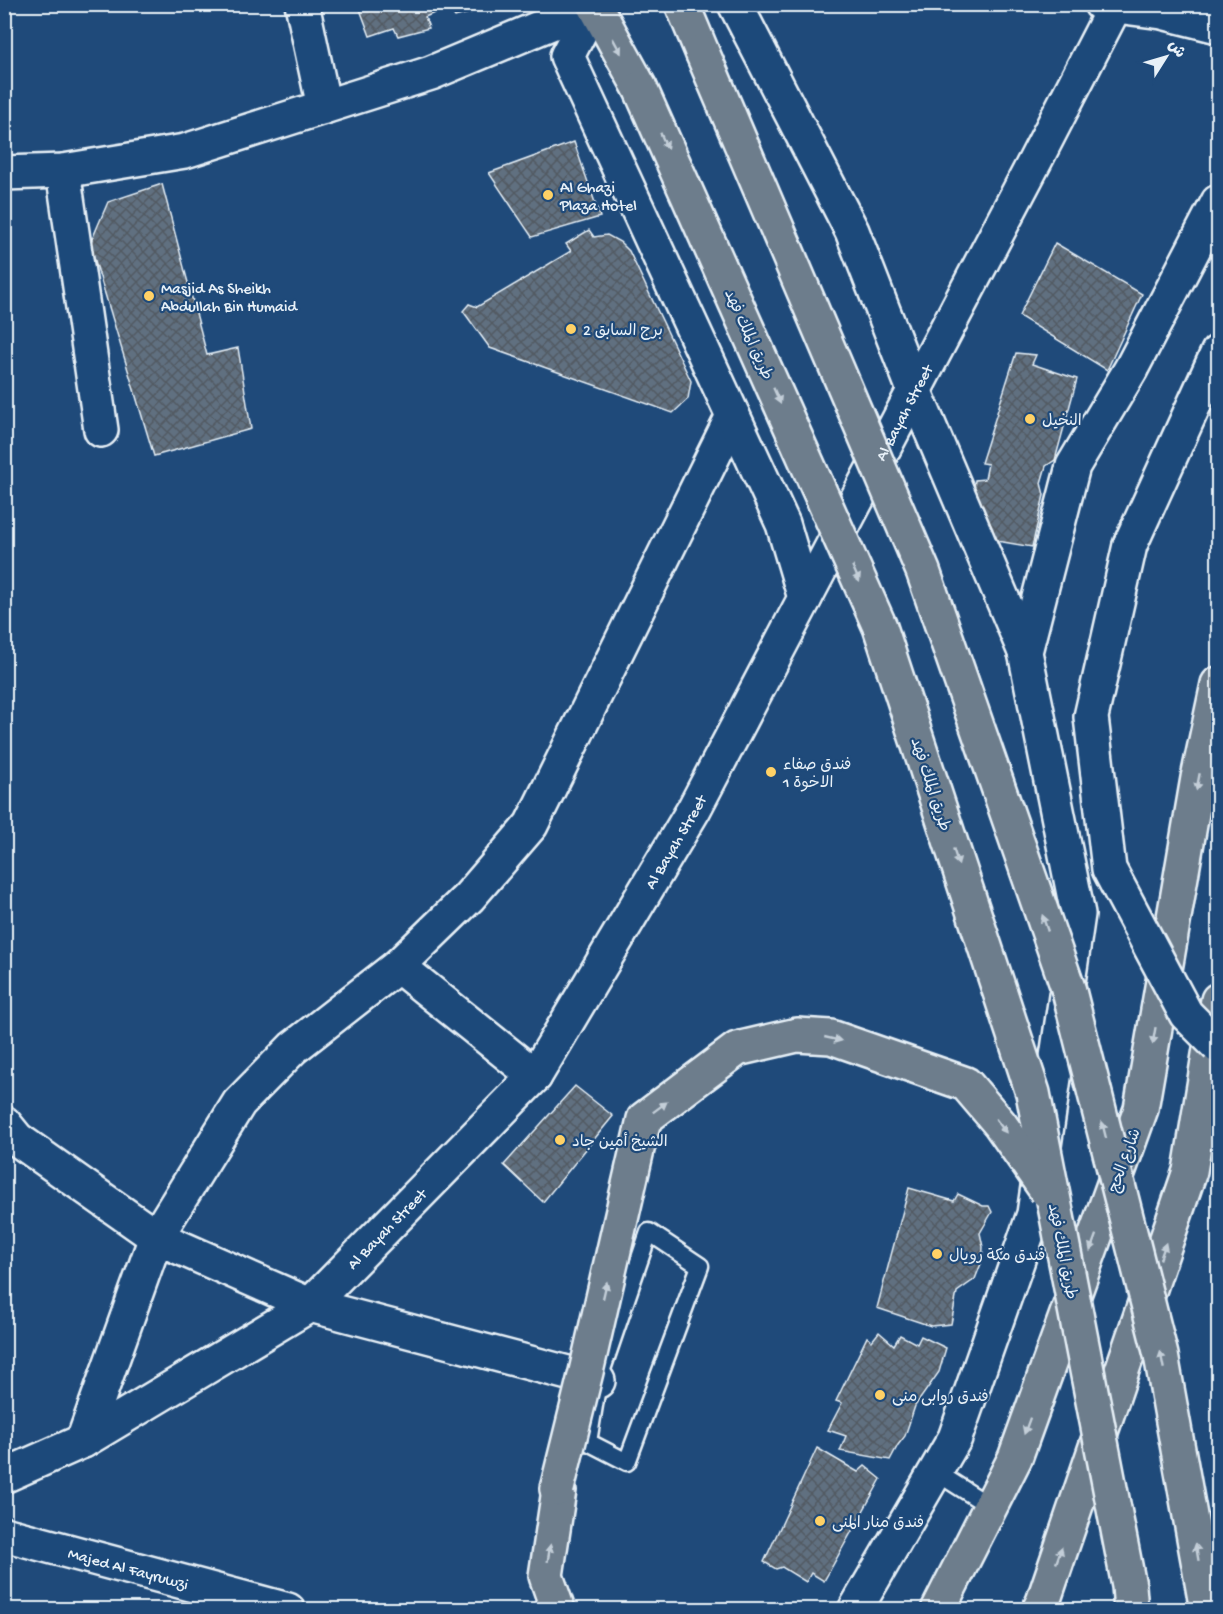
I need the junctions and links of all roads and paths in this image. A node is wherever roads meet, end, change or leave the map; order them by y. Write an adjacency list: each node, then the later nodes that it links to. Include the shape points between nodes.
1 (302, 4): 8 (street)
2 (682, 4): 39 (main road, one-way to 2, bridge, via 1161,1355 1069,991 923,571)
3 (735, 4): 13 (street, via 852,231)
4 (594, 5): 8 (street, via 431,73); 14 (street, via 567,56); 24 (main road, طريق الملك فهد, one-way to 24, bridge, via 640,88 880,627 1033,1093)
5 (1111, 5): 6 (street); 13 (street, Al Bayah Street)
6 (1164, 8): 7 (street)
7 (1218, 26)
8 (324, 107): 9 (street, via 185,152)
9 (63, 171): 10 (street); 15 (street)
10 (4, 173)
11 (1218, 202): 17 (street, via 1131,369 1073,466)
12 (1218, 352): 21 (street, bridge, via 1130,545 1091,717 1108,869 1186,1014)
13 (914, 390): 16 (street, Al Bayah Street); 17 (street)
14 (733, 416): 16 (street, via 783,524); 19 (street, via 531,825 469,897)
15 (101, 430)
16 (805, 598): 22 (street, Al Bayah Street, via 694,809)
17 (1025, 652): 29 (street, via 1078,914 1034,1214 955,1438)
18 (1218, 684): 31 (main road, شارع الحج, one-way to 31, via 1141,1109 1015,1458)
19 (398, 966): 22 (street); 25 (street, via 293,1048 239,1103)
20 (1218, 1000): 37 (main road, one-way to 20, via 1190,1171)
21 (1218, 1046)
22 (535, 1076): 26 (street, Al Bayah Street)
23 (4, 1123): 25 (street, via 17,1139)
24 (1054, 1201): 34 (main road, one-way to 24, bridge, via 546,1576 557,1490 644,1119 736,1049 797,1035 831,1037 966,1084 1000,1124); 38 (main road, طريق الملك فهد, bridge)
25 (156, 1237): 26 (street); 28 (street)
26 (310, 1305): 27 (street); 28 (street, Al Bayah Street)
27 (598, 1381): 27 (lane, via 588,1442 627,1462 700,1266 649,1232)
28 (83, 1441): 30 (street, Al Bayah Street)
29 (936, 1472): 31 (lane); 35 (street)
30 (4, 1476)
31 (991, 1507): 36 (main road, شارع الحج)
32 (4, 1534): 33 (street, Majed Al Fayruwzi)
33 (288, 1610)
34 (558, 1610)
35 (855, 1610)
36 (938, 1610)
37 (1039, 1610)
38 (1131, 1610)
39 (1207, 1610)

